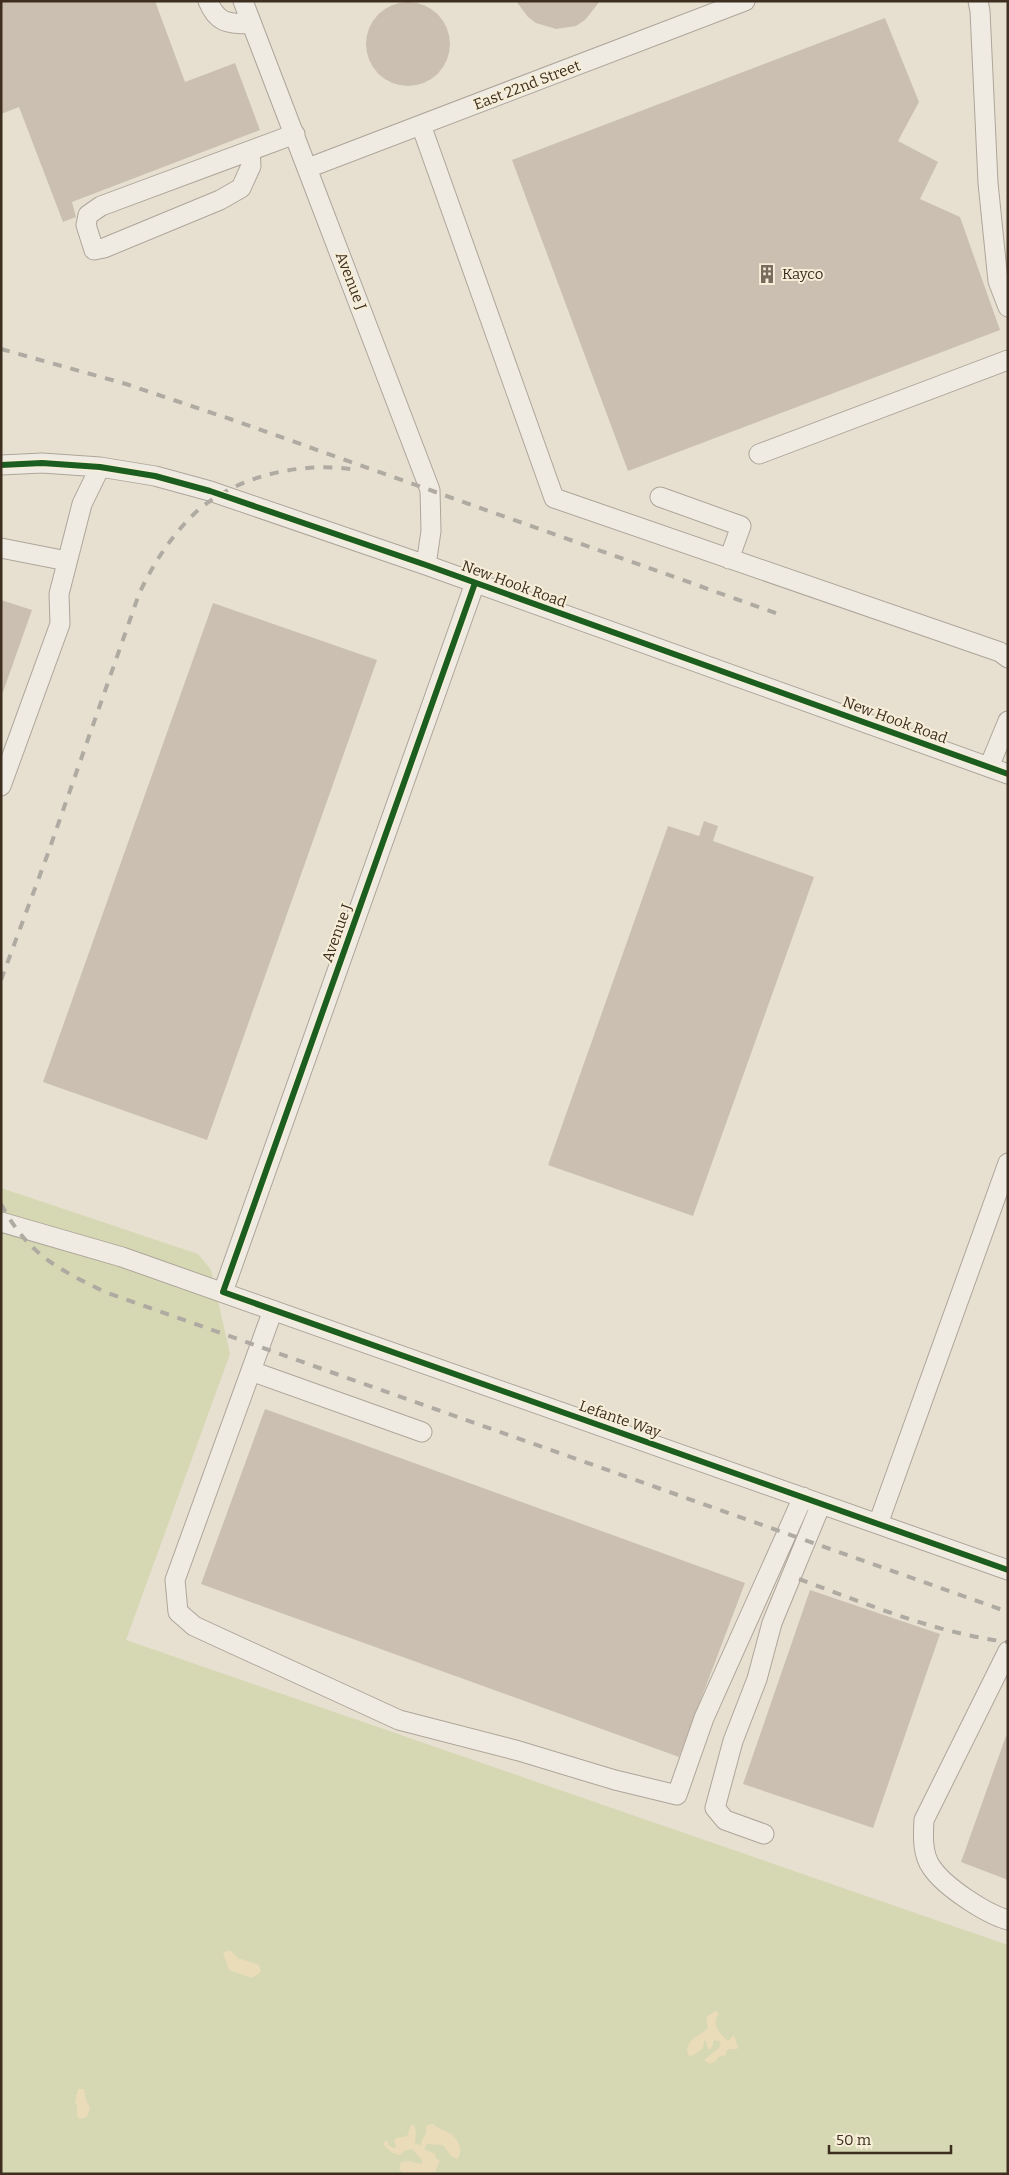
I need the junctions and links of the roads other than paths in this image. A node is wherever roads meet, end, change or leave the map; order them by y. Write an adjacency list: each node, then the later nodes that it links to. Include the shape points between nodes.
1 (208, 1): 5 (street, via 212,13 225,23)
2 (243, 1): 5 (street, Avenue J)
3 (745, 1): 6 (street, East 22nd Street)
4 (979, 6): 10 (street, via 988,182 998,281)
5 (252, 24): 7 (street, Avenue J)
6 (421, 125): 9 (street, East 22nd Street); 17 (street, via 554,498)
7 (295, 134): 8 (street); 9 (street, Avenue J)
8 (250, 151): 8 (street, via 101,206 88,215 86,225 94,250 220,200 241,188 251,166)
9 (308, 168): 19 (street, Avenue J, via 430,490)
10 (1008, 307)
11 (1008, 360): 12 (street)
12 (759, 454)
13 (1, 465): 14 (street, New Hook Road, via 42,463)
14 (100, 467): 18 (street, via 82,504); 19 (street, New Hook Road, via 154,476 210,491)
15 (660, 497): 17 (street, via 741,526)
16 (1, 548): 18 (street)
17 (729, 559): 21 (street, via 1000,652)
18 (67, 561): 25 (street, via 59,594 60,624)
19 (426, 565): 20 (street, New Hook Road)
20 (475, 583): 23 (street, New Hook Road); 28 (street, Avenue J)
21 (1008, 658)
22 (1008, 721): 23 (street)
23 (989, 767): 24 (street, New Hook Road)
24 (1008, 774)
25 (1, 786)
26 (1008, 1163): 34 (street)
27 (1, 1222): 28 (street, Lefante Way, via 122,1257)
28 (223, 1292): 29 (street, Lefante Way)
29 (273, 1310): 30 (street); 32 (street, Lefante Way)
30 (251, 1371): 31 (street); 32 (street, via 175,1580 178,1612 194,1626 399,1720 677,1795 704,1718)
31 (422, 1432)
32 (803, 1497): 33 (street, Lefante Way)
33 (821, 1504): 34 (street, Lefante Way); 37 (street, via 772,1623 757,1679 733,1741 715,1808 725,1820)
34 (878, 1524): 35 (street, Lefante Way)
35 (1008, 1570)
36 (1008, 1651): 38 (street, via 924,1820 922,1842 931,1868 956,1891 995,1916)
37 (764, 1834)
38 (1008, 1920)

